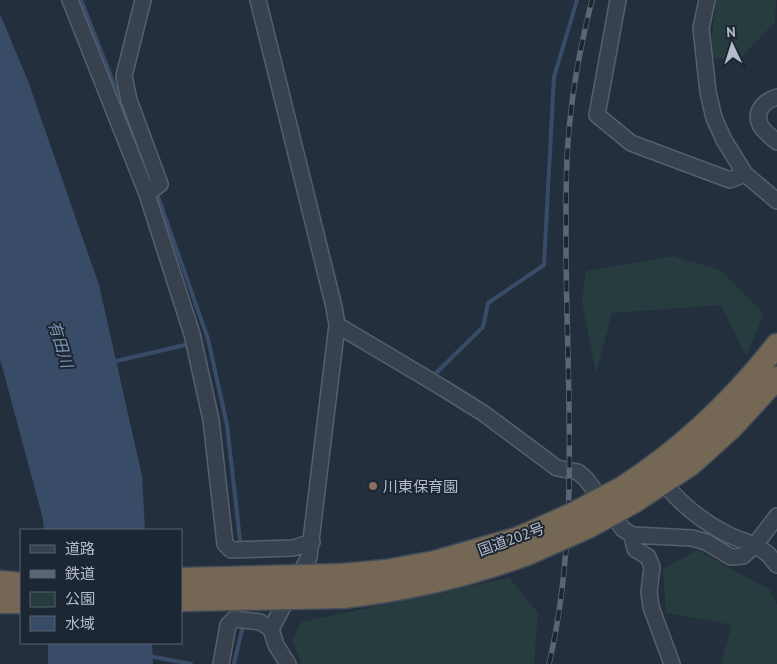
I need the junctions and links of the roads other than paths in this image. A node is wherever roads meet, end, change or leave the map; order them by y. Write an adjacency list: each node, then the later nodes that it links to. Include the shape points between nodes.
1 (70, 0): 6 (street)
2 (144, 0): 7 (street)
3 (258, 0): 13 (street)
4 (618, 0): 10 (street, via 597,115 631,143 730,180)
5 (707, 0): 10 (street, via 701,28 708,92 714,118)
6 (100, 76): 7 (street); 11 (street)
7 (124, 76): 11 (street, via 129,100 160,184)
8 (777, 97): 9 (street, via 760,108 758,118 761,127)
9 (777, 142)
10 (745, 174): 12 (street)
11 (147, 194): 20 (street, via 192,334 211,420 225,544 231,550 293,548)
12 (777, 201)
13 (337, 325): 19 (street, via 467,403 558,468 578,472 623,529); 20 (street)
14 (777, 345): 17 (highway, 国道202号, via 751,379)
15 (777, 378): 16 (highway, 国道202号, via 730,428 691,464)
16 (664, 483): 17 (highway, 国道202号); 21 (street, via 696,514 725,533)
17 (629, 495): 22 (highway, 国道202号, bridge, via 573,514)
18 (777, 516): 21 (street)
19 (632, 535): 21 (street, via 692,538 706,542 731,557 743,556); 29 (street, via 635,549 648,557 652,567 649,592 652,607)
20 (312, 542): 26 (street, via 309,557)
21 (755, 545): 23 (street)
22 (523, 546): 24 (highway, 国道202号, bridge, via 386,571); 25 (highway, 国道202号, bridge, via 483,570 387,592 342,598)
23 (777, 565)
24 (182, 579)
25 (182, 600)
26 (271, 629): 27 (street, via 260,622 234,619 228,625); 28 (street)
27 (221, 664)
28 (288, 664)
29 (672, 664)

